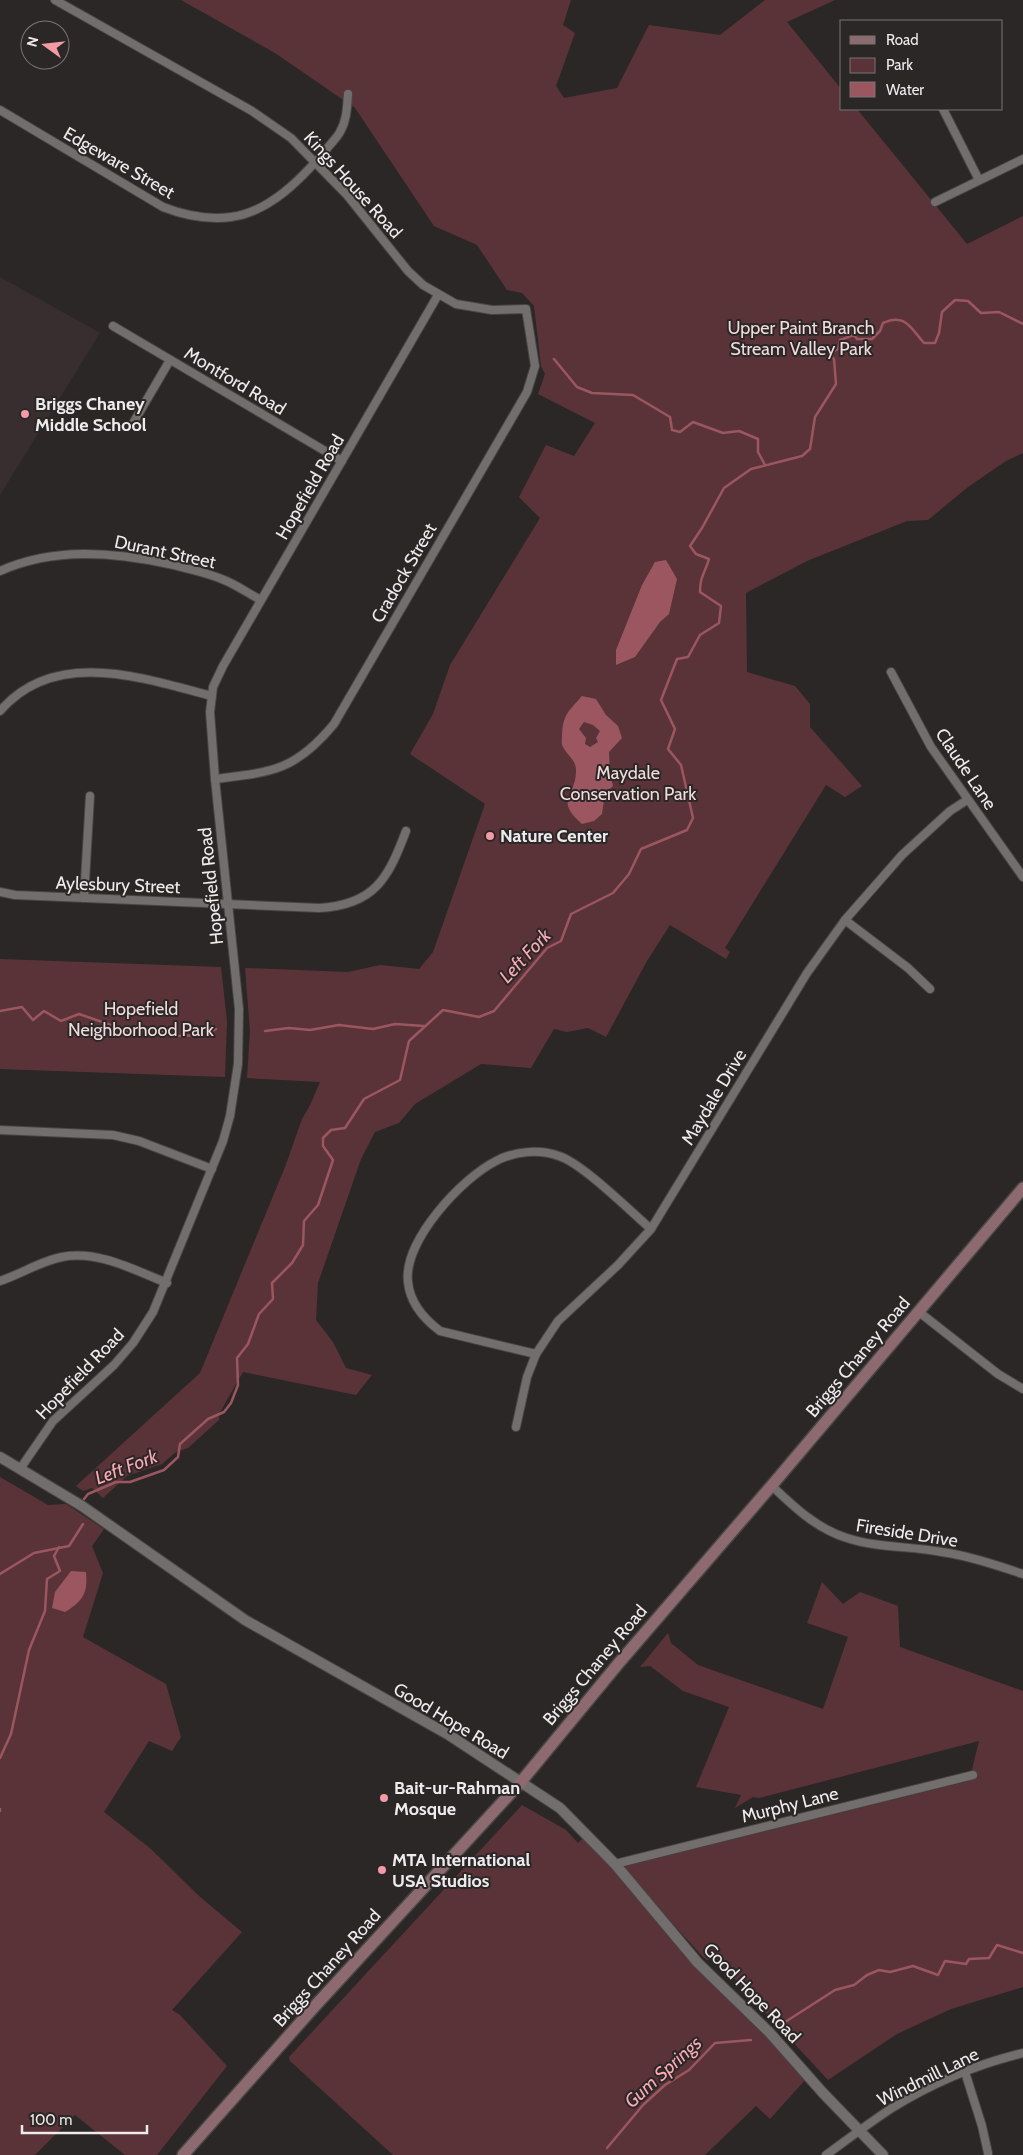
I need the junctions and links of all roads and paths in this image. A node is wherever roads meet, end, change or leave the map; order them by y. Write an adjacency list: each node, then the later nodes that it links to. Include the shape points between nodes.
1 (55, 0): 6 (street, Kings House Road, via 252,111 290,138)
2 (348, 94): 6 (street, Edgeware Street, via 346,117 340,132)
3 (0, 110): 6 (street, Edgeware Street, via 163,208 206,219 233,217 263,206 285,192)
4 (943, 110): 7 (street)
5 (1023, 159): 7 (street)
6 (315, 162): 9 (street, Kings House Road, via 408,271)
7 (978, 180): 8 (street)
8 (935, 202)
9 (438, 295): 10 (street, Kings House Road, via 456,304 473,307); 14 (street, Hopefield Road)
10 (526, 309): 20 (street, Cradock Street, via 535,366 527,392 334,724 318,743 284,766 264,773)
11 (114, 326): 12 (street, Montford Road)
12 (170, 360): 13 (street); 14 (street, Montford Road)
13 (132, 425)
14 (342, 461): 16 (street, Hopefield Road)
15 (0, 571): 16 (street, Durant Street, via 52,556 89,553 133,557 201,571)
16 (261, 600): 18 (street, Hopefield Road, via 223,666)
17 (891, 672): 22 (street, Claude Lane, via 931,747)
18 (212, 696): 19 (street, via 102,671 75,672 50,677 36,684); 20 (street, Hopefield Road, via 210,712)
19 (0, 711)
20 (215, 779): 27 (street, Hopefield Road)
21 (90, 796): 26 (street)
22 (967, 800): 24 (street, Claude Lane); 28 (street, Maydale Drive, via 950,810 902,856)
23 (406, 831): 27 (street, Aylesbury Street, via 386,878 371,892 349,904 319,908)
24 (1023, 877)
25 (0, 892): 26 (street, Aylesbury Street)
26 (84, 898): 27 (street, Aylesbury Street)
27 (228, 904): 31 (street, Hopefield Road, via 239,1009 238,1064 230,1116)
28 (845, 920): 29 (street); 33 (street, Maydale Drive, via 807,973)
29 (930, 989)
30 (0, 1130): 31 (street, via 114,1135 139,1141)
31 (212, 1169): 35 (street, Hopefield Road)
32 (1021, 1195): 36 (main road, Briggs Chaney Road)
33 (651, 1229): 37 (street, Maydale Drive, via 558,1321); 37 (street, via 576,1164 542,1152 524,1151 496,1160 446,1201 424,1231 409,1264 407,1281 415,1306 440,1331)
34 (0, 1281): 35 (street, via 55,1259 81,1256 107,1259)
35 (167, 1283): 41 (street, Hopefield Road, via 133,1342 114,1365 53,1421)
36 (918, 1312): 38 (street, via 998,1374); 42 (main road, Briggs Chaney Road)
37 (536, 1354): 39 (street, Maydale Drive, via 527,1377)
38 (1023, 1389)
39 (516, 1427)
40 (0, 1457): 41 (street, Good Hope Road)
41 (20, 1469): 45 (street, Good Hope Road, via 82,1506 246,1620 449,1735)
42 (772, 1486): 43 (street, Fireside Drive, via 814,1522 846,1538 941,1552); 45 (main road, Briggs Chaney Road)
43 (1023, 1574)
44 (972, 1775): 46 (street, Murphy Lane)
45 (520, 1783): 46 (street, Good Hope Road, via 560,1808); 51 (main road, Briggs Chaney Road)
46 (615, 1864): 49 (street, Good Hope Road, via 698,1963 770,2032)
47 (1023, 2053): 48 (street, Windmill Lane)
48 (965, 2072): 49 (street, Windmill Lane, via 894,2107); 50 (street)
49 (860, 2131): 52 (street, Windmill Lane); 53 (street, Good Hope Road)
50 (988, 2153)
51 (183, 2155)
52 (826, 2155)
53 (882, 2155)

